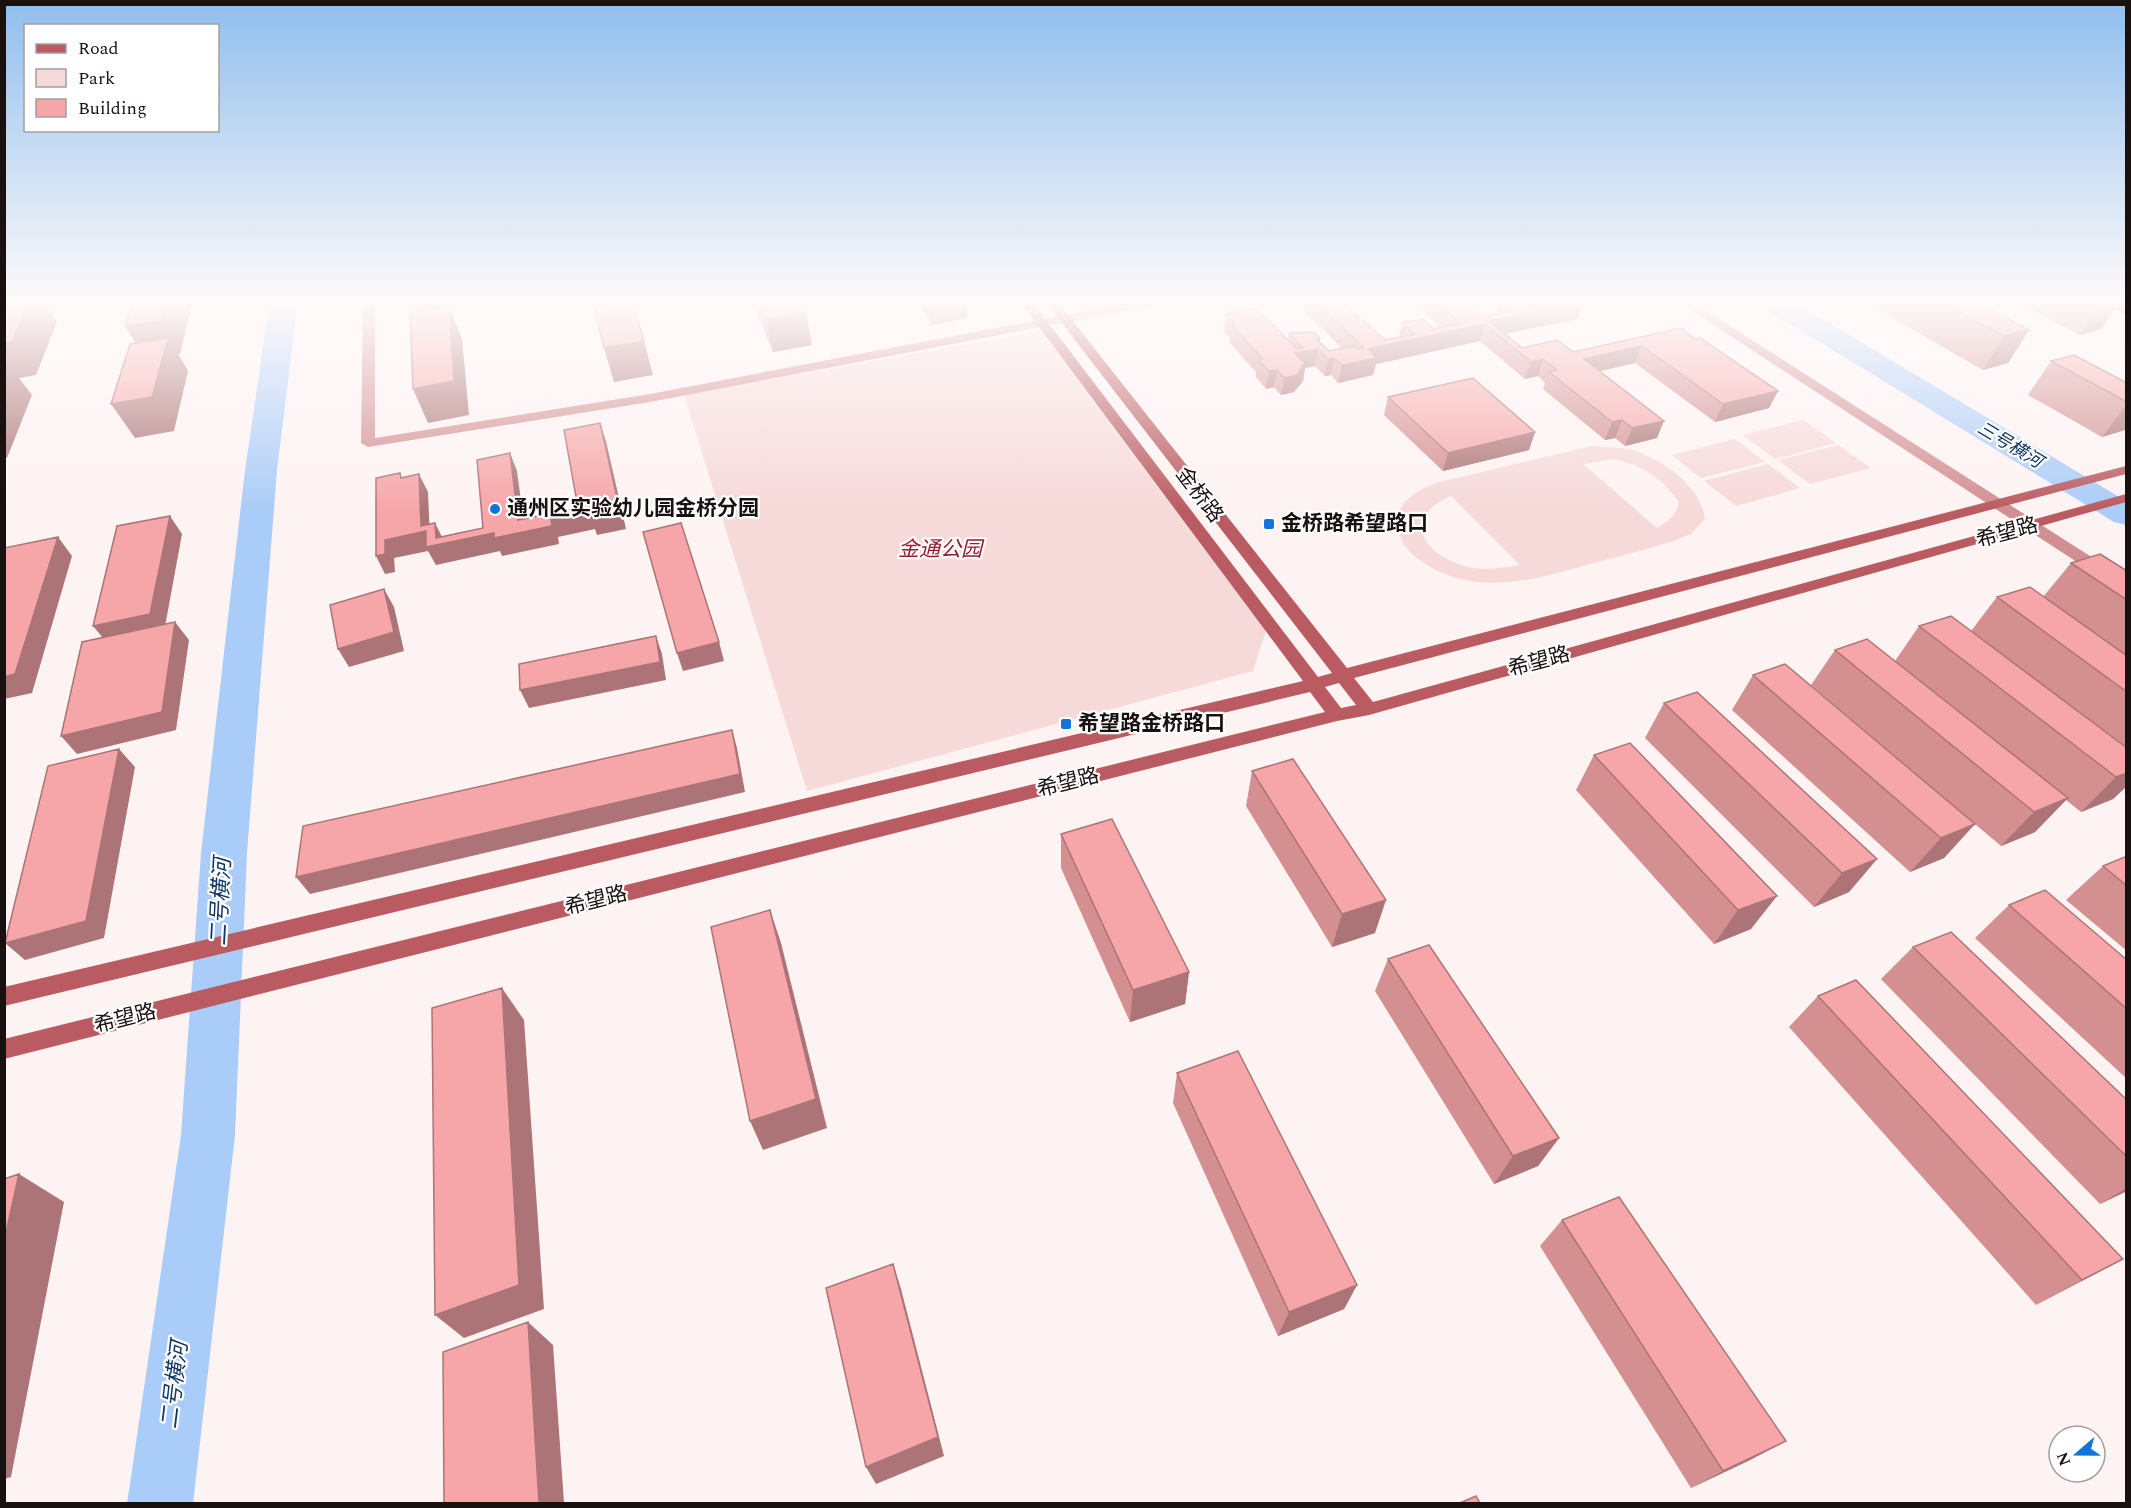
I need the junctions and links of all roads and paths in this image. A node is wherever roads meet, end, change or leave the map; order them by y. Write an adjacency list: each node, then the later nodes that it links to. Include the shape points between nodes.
1 (369, 370): 2 (street, via 368,443 650,398)
2 (793, 370)
3 (1078, 370): 11 (main road, 金桥路)
4 (1105, 370): 10 (main road, 金桥路)
5 (1791, 370): 8 (street)
6 (2127, 470): 10 (main road, 希望路)
7 (2127, 498): 8 (main road, 希望路)
8 (2033, 526): 9 (street); 12 (main road, 希望路)
9 (2127, 586)
10 (1344, 675): 11 (main road, 希望路); 12 (main road, 金桥路)
11 (1313, 685): 13 (main road, 金桥路); 14 (main road, 希望路)
12 (1369, 709): 13 (main road, 希望路)
13 (1337, 716): 15 (main road, 希望路)
14 (4, 997)
15 (4, 1049)

